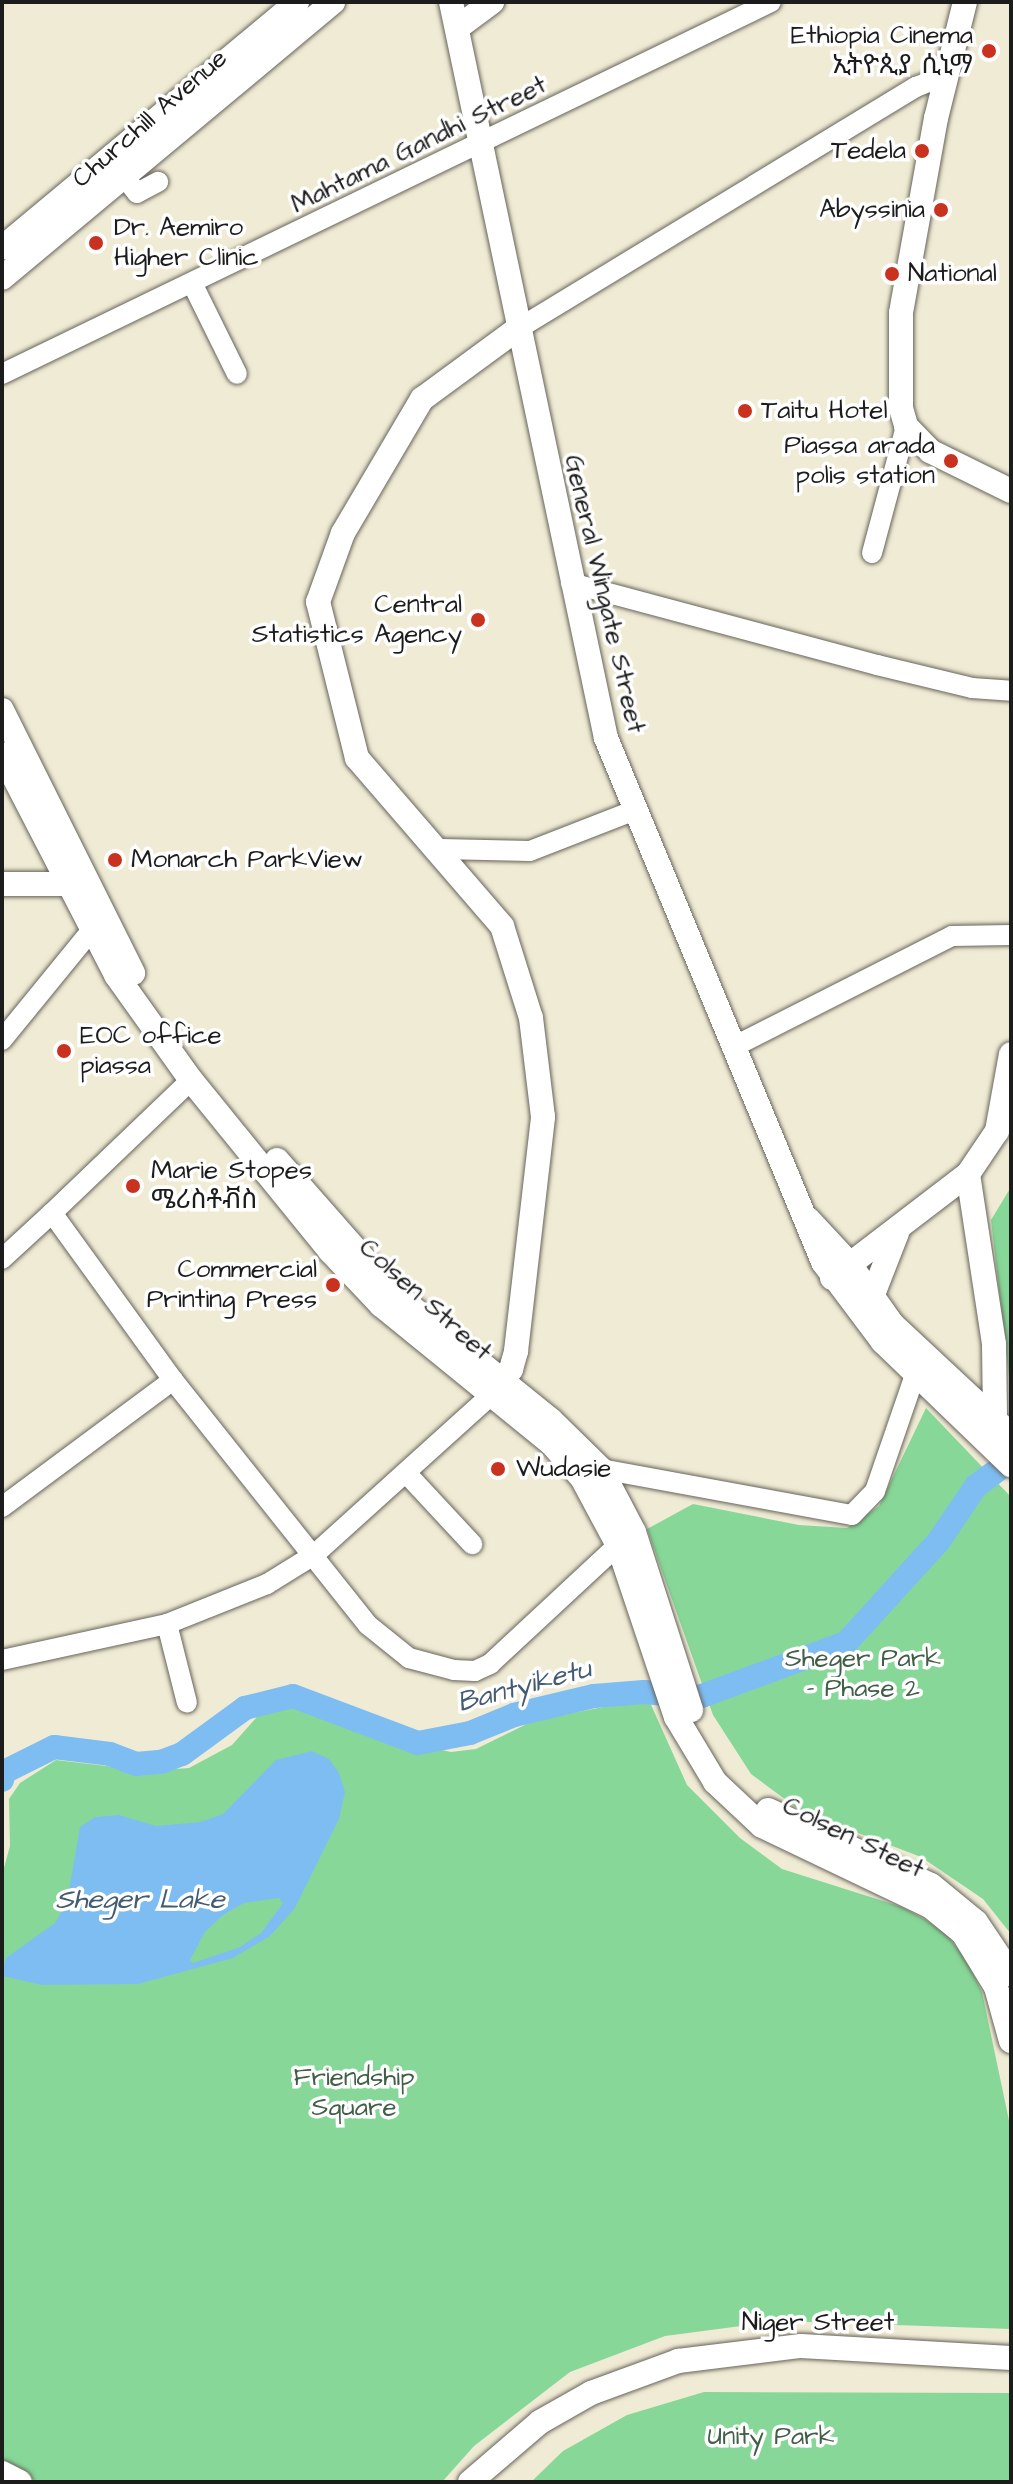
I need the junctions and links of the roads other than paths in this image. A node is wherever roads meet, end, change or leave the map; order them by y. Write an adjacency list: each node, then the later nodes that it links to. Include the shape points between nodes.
1 (297, 2): 12 (main road, Churchill Avenue)
2 (333, 2): 10 (main road, Churchill Avenue)
3 (451, 2): 7 (main road, General Wingate Street)
4 (492, 2): 7 (main road)
5 (771, 2): 9 (street, Mahtama Gandhi Street)
6 (965, 2): 8 (main road)
7 (457, 28): 9 (main road, General Wingate Street)
8 (946, 75): 15 (street, via 916,87); 18 (main road, via 901,313 898,349)
9 (480, 143): 14 (street, Mahtama Gandhi Street); 15 (main road, General Wingate Street)
10 (125, 178): 11 (street, via 137,193); 13 (main road, Churchill Avenue)
11 (158, 182)
12 (2, 248)
13 (2, 278)
14 (193, 285): 16 (street, Mahtama Gandhi Street); 17 (street)
15 (516, 330): 21 (main road, General Wingate Street); 26 (main road, via 422,399 343,533 318,602 357,758)
16 (2, 374)
17 (237, 374)
18 (906, 426): 19 (main road, via 952,465); 20 (street)
19 (1011, 491)
20 (872, 553)
21 (571, 583): 22 (street, via 877,665 972,688); 25 (main road, General Wingate Street, via 606,738)
22 (1011, 691)
23 (2, 710): 28 (main road)
24 (2, 754): 28 (main road, Colsen Street)
25 (635, 810): 26 (street, via 530,851); 33 (main road, General Wingate Street)
26 (441, 849): 44 (main road, via 502,926 538,1056 543,1117 516,1351)
27 (2, 884): 28 (main road)
28 (77, 884): 29 (main road, Colsen Street); 31 (main road)
29 (91, 931): 31 (main road, Colsen Street); 32 (street)
30 (1011, 935): 33 (street, via 952,936)
31 (152, 1016): 35 (main road, Colsen Street); 44 (main road, via 348,1245)
32 (2, 1040)
33 (735, 1046): 40 (main road, General Wingate Street, via 807,1217)
34 (1011, 1054): 36 (main road, via 997,1131)
35 (191, 1080): 37 (street); 44 (main road, Colsen Street, via 330,1251 381,1305)
36 (968, 1174): 38 (main road); 45 (main road, via 994,1344)
37 (52, 1213): 39 (street); 43 (street)
38 (897, 1233): 40 (main road); 41 (main road)
39 (2, 1259)
40 (840, 1270): 41 (main road, General Wingate Street); 42 (main road, General Wingate Street, via 883,1342)
41 (872, 1297): 45 (main road, General Wingate Street)
42 (916, 1372): 45 (main road, General Wingate Street); 47 (street, via 875,1491 852,1515)
43 (173, 1380): 49 (street); 52 (street)
44 (497, 1389): 47 (main road, via 551,1420); 48 (street); 51 (main road, Colsen Street, via 582,1478)
45 (1001, 1432): 46 (main road, General Wingate Street)
46 (1011, 1465)
47 (601, 1469): 54 (main road, via 634,1532)
48 (407, 1474): 50 (street); 52 (street)
49 (2, 1507)
50 (472, 1544)
51 (618, 1545): 52 (street, via 517,1644 475,1671 431,1666 382,1640); 54 (main road, Colsen Street)
52 (314, 1555): 53 (street, via 239,1598)
53 (167, 1624): 55 (street); 56 (street)
54 (658, 1637): 57 (main road, Colsen Steet, via 684,1715 715,1782 762,1826 930,1906)
55 (2, 1660)
56 (187, 1703)
57 (986, 1948): 58 (main road); 59 (main road, Colsen Steet)
58 (1011, 1974)
59 (1011, 2041)
60 (1011, 2358): 63 (main road, Niger Street, via 801,2346 678,2361 591,2393 540,2422)
61 (2, 2473): 62 (main road)
62 (20, 2482)
63 (470, 2482)

